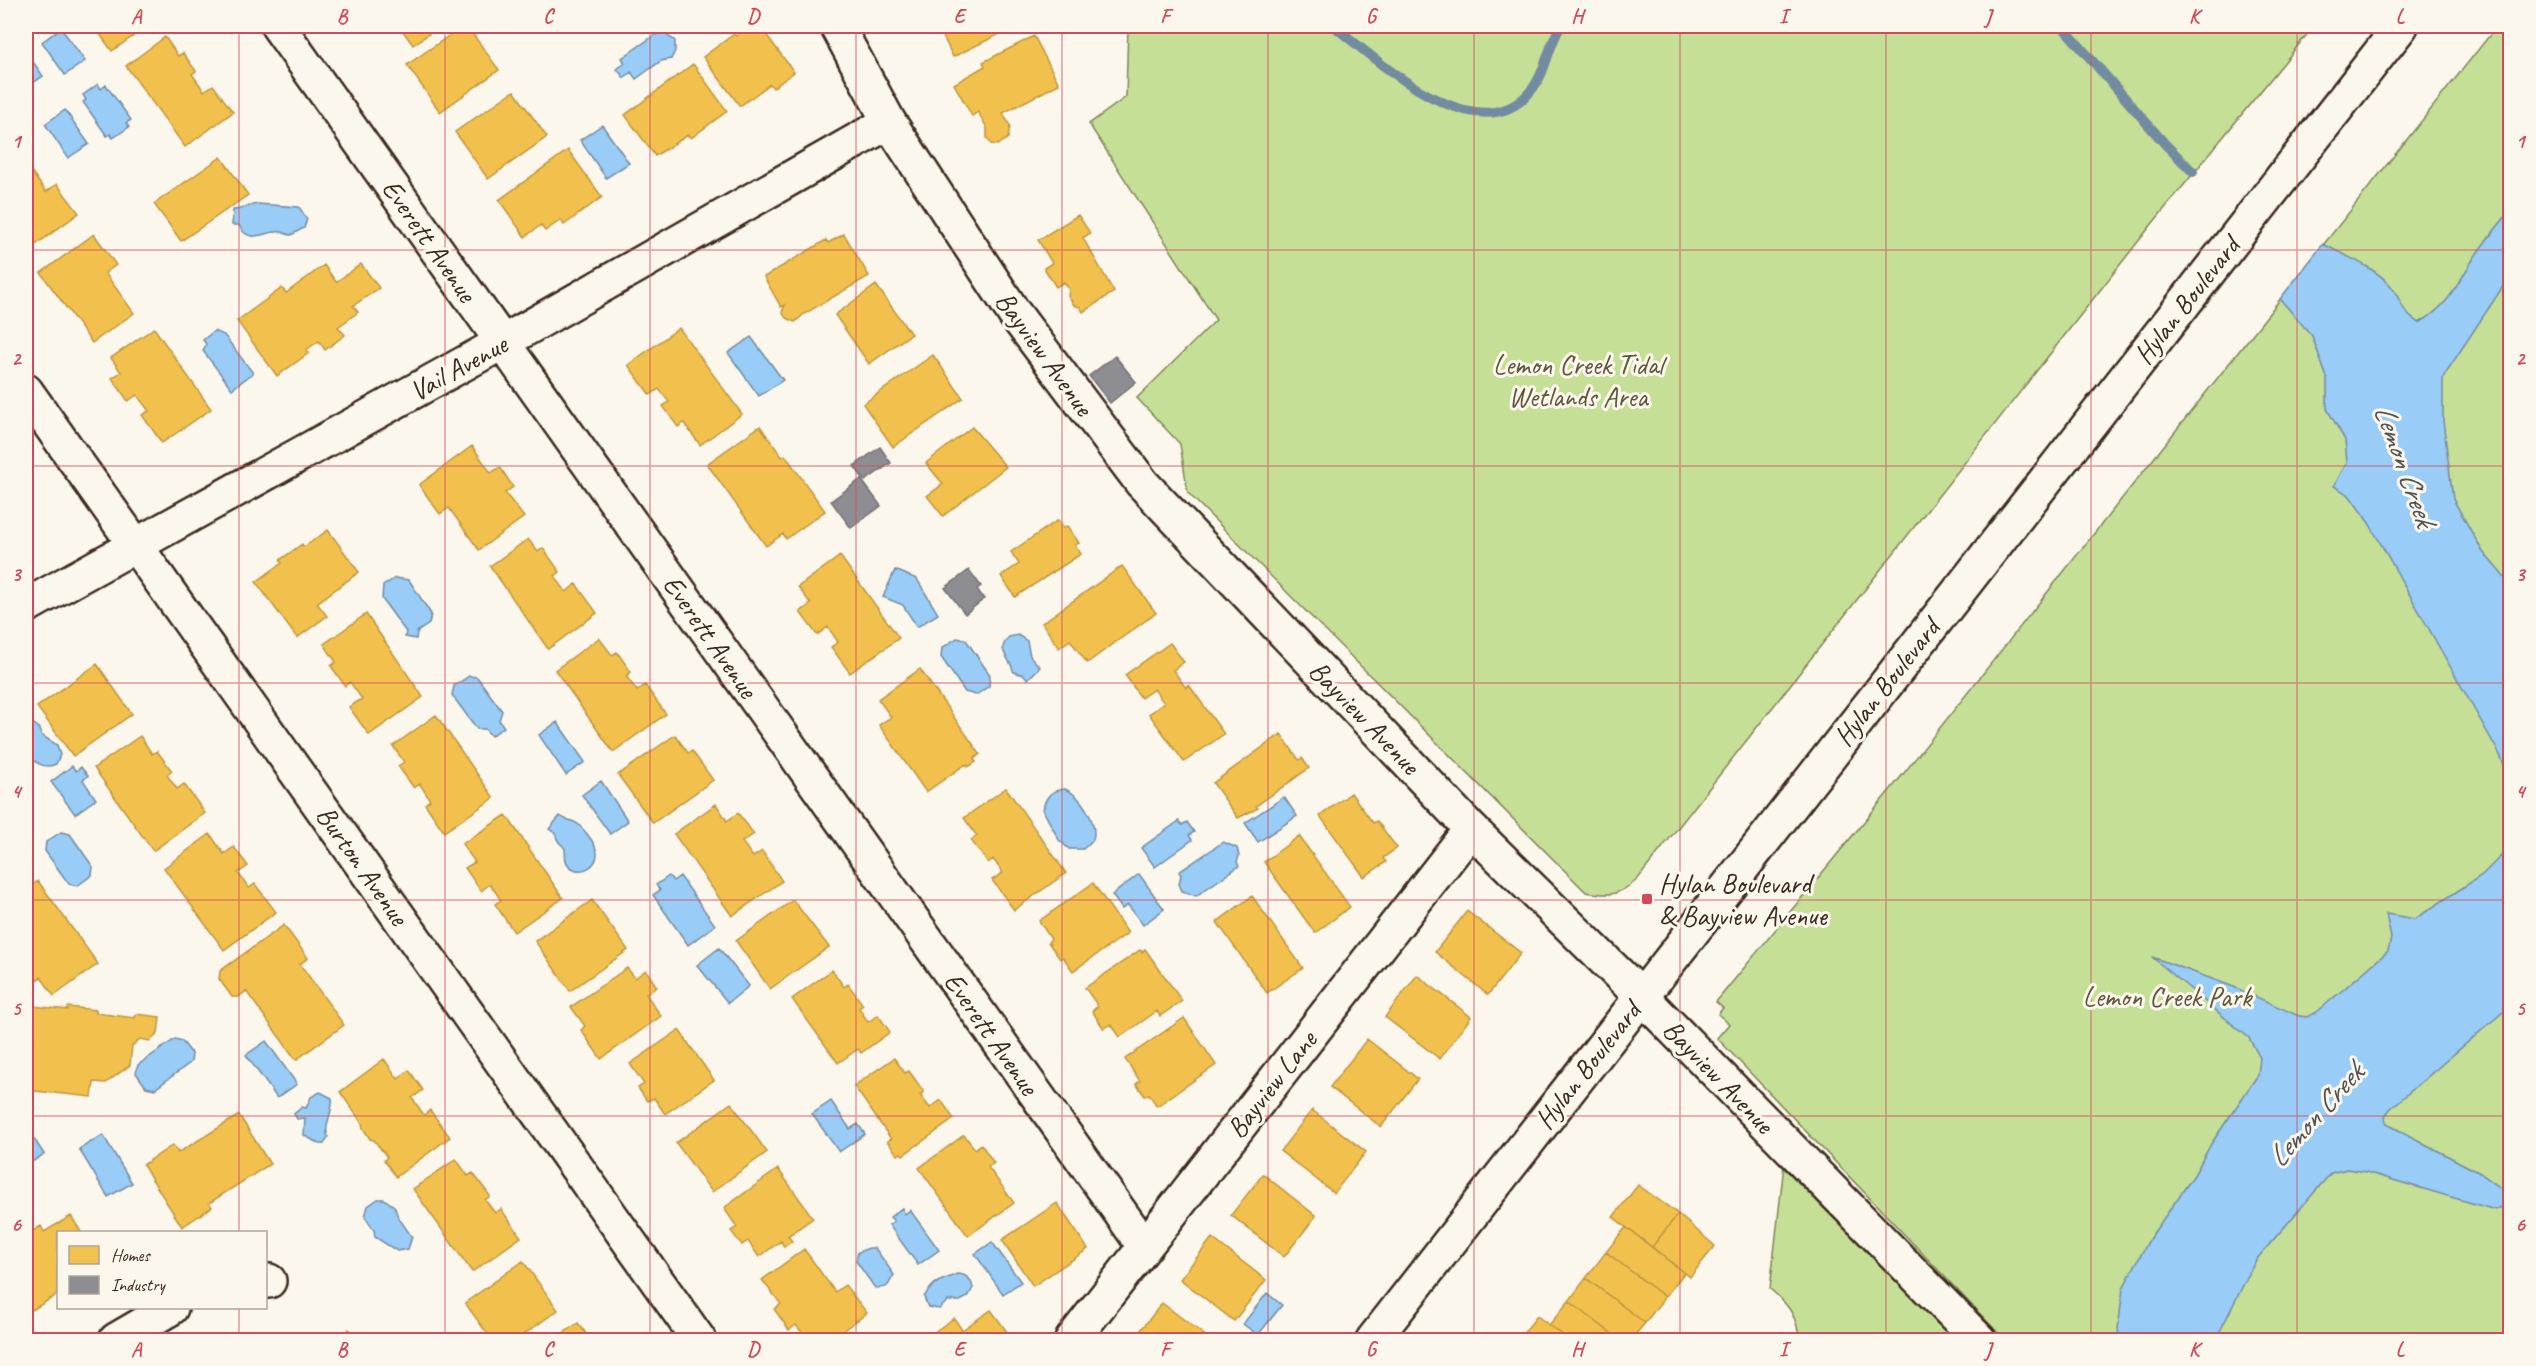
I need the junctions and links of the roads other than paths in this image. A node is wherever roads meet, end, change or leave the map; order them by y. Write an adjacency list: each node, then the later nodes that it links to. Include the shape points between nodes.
1 (278, 26): 5 (street, Everett Avenue)
2 (837, 26): 4 (street, Bayview Avenue)
3 (2401, 26): 10 (street, Hylan Boulevard)
4 (889, 122): 5 (street, Vail Avenue); 9 (street, Bayview Avenue, via 1014,313 1142,483)
5 (503, 342): 7 (street, Vail Avenue); 11 (street, Everett Avenue)
6 (26, 391): 7 (street, Burton Avenue)
7 (136, 544): 8 (street, Vail Avenue); 14 (street, Burton Avenue)
8 (26, 606)
9 (1471, 829): 10 (street, Bayview Avenue); 11 (street, Bayview Lane)
10 (1640, 995): 16 (street, Hylan Boulevard); 17 (street, Bayview Avenue)
11 (1144, 1246): 15 (street, Bayview Lane)
12 (169, 1309): 13 (street)
13 (116, 1341)
14 (699, 1341)
15 (1072, 1341)
16 (1373, 1341)
17 (1979, 1341)

